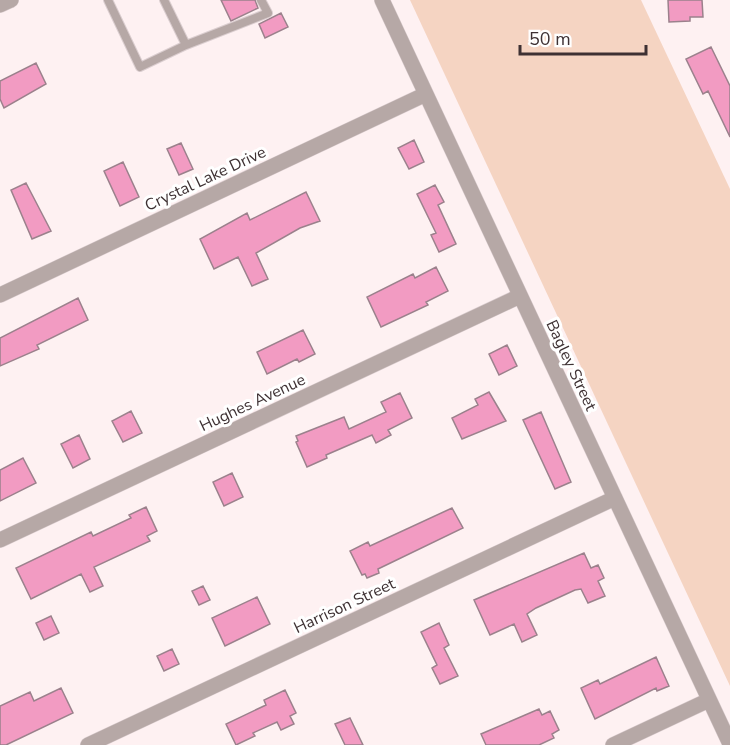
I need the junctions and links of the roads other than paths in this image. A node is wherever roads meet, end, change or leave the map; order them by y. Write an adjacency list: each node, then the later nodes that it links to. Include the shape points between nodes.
1 (11, 0): 6 (street)
2 (108, 0): 7 (lane, via 140,67)
3 (164, 0): 7 (lane)
4 (261, 0): 7 (lane, via 268,13)
5 (382, 0): 8 (street, Bagley Street)
6 (0, 5)
7 (186, 45)
8 (426, 94): 9 (street, Crystal Lake Drive); 10 (street, Bagley Street)
9 (0, 295)
10 (520, 296): 11 (street, Bagley Street); 12 (street, Hughes Avenue)
11 (615, 498): 13 (street, Bagley Street); 15 (street, Harrison Street)
12 (0, 540)
13 (709, 700): 14 (street, Bagley Street); 16 (street)
14 (730, 744)
15 (88, 745)
16 (613, 745)

